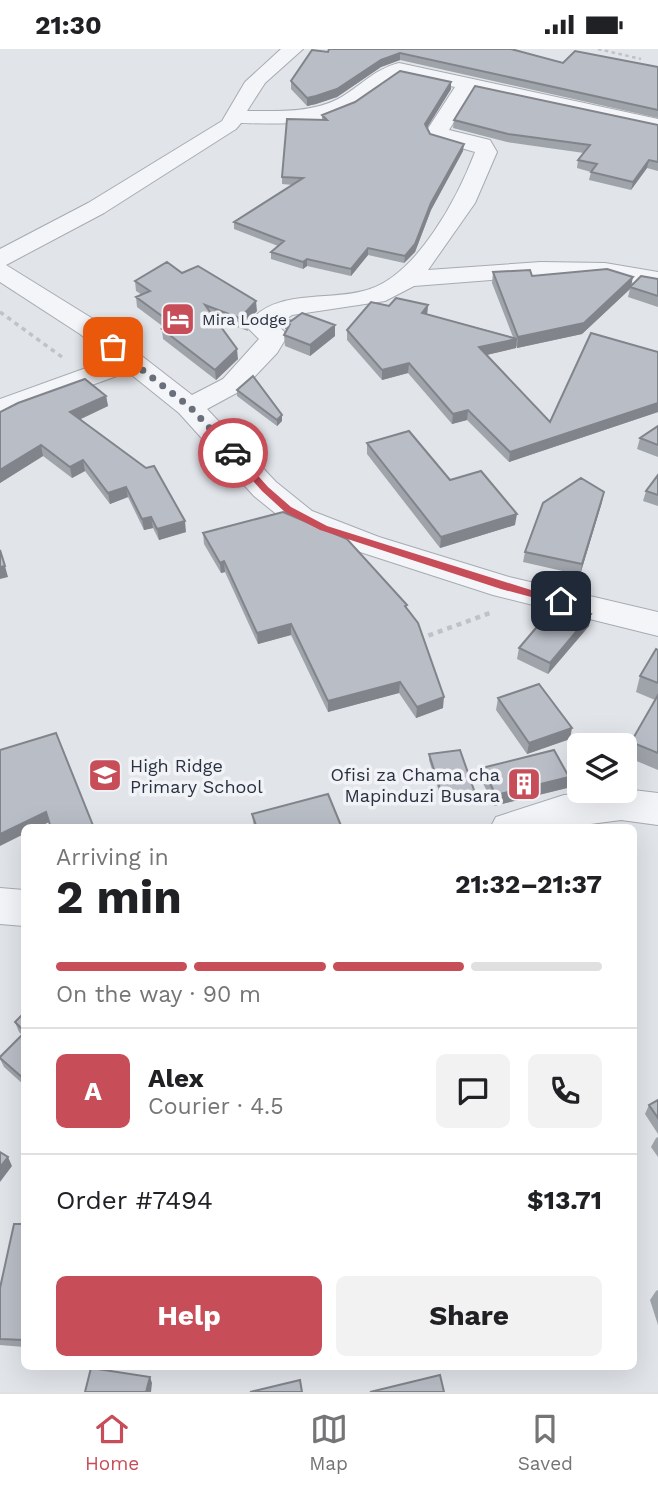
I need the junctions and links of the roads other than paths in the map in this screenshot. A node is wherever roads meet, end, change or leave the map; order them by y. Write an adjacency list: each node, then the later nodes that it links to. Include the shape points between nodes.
1 (293, 49): 3 (street, via 254,84 240,102)
2 (467, 84): 3 (street, via 394,69 350,101 329,110); 4 (street); 7 (street, via 438,134 482,145 486,152 479,175 458,210)
3 (236, 117): 5 (street, via 96,208)
4 (658, 125)
5 (0, 259)
6 (0, 271): 9 (street)
7 (408, 279): 8 (street, via 541,269 605,270); 10 (street, via 376,296 285,308 266,319 259,325 275,335 269,348 226,389)
8 (658, 280)
9 (132, 361): 10 (street); 11 (street)
10 (190, 407): 12 (street, via 265,489 301,518 368,544 537,596)
11 (0, 409)
12 (658, 624)
13 (658, 809): 14 (street, via 638,804 571,810)
14 (524, 824)
15 (0, 906): 16 (street)
16 (21, 908)

